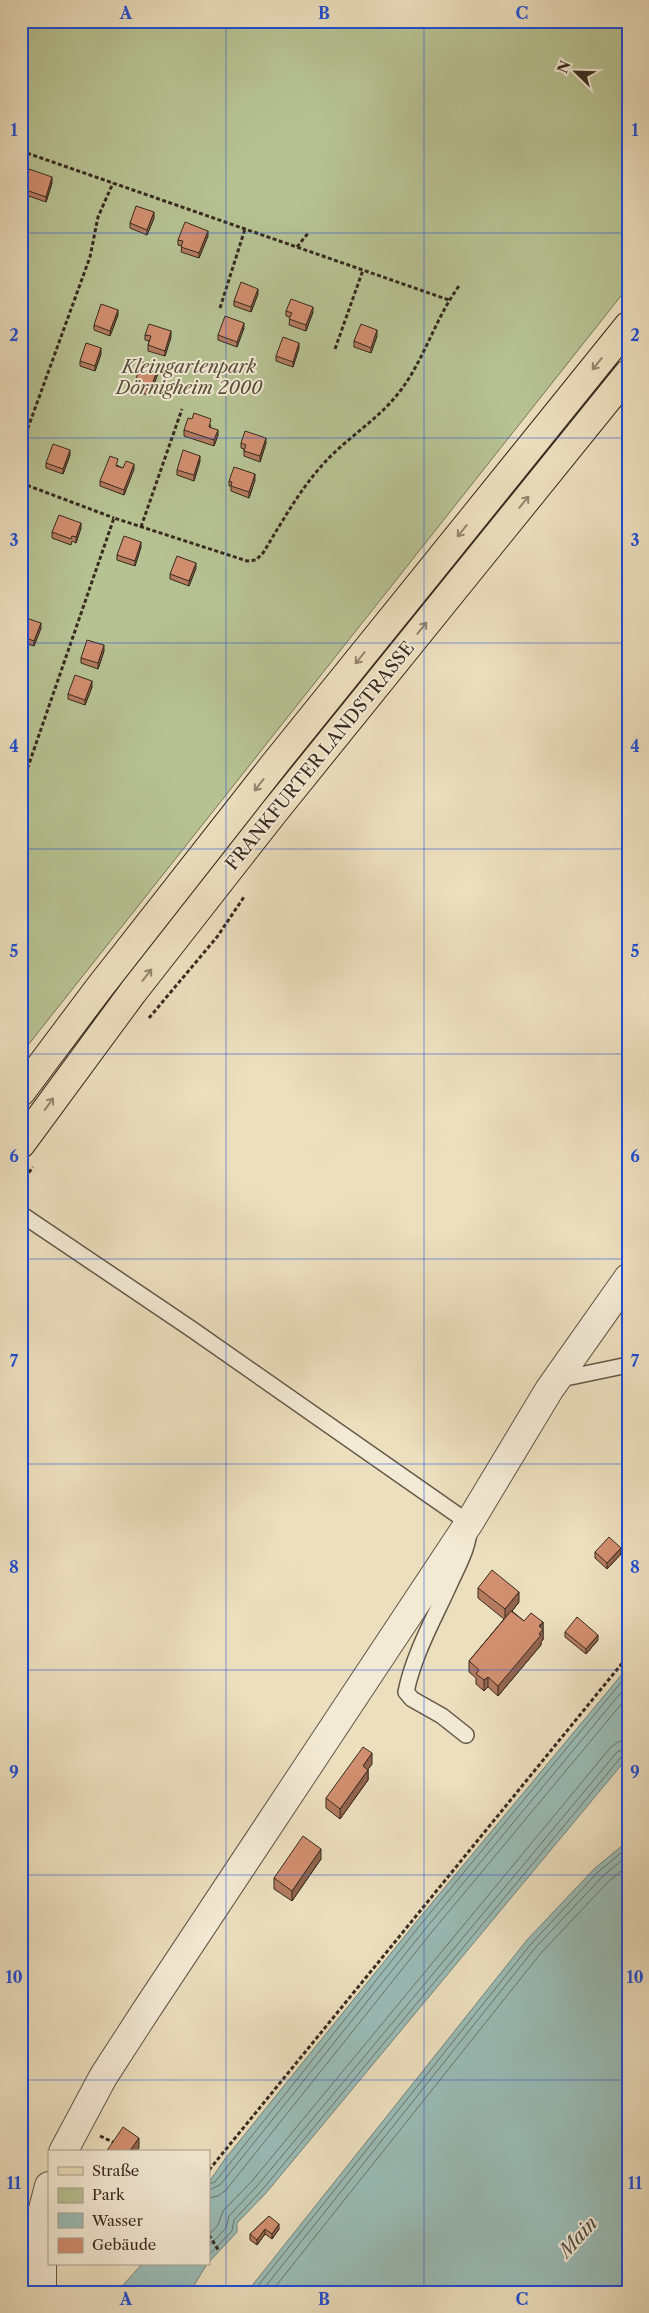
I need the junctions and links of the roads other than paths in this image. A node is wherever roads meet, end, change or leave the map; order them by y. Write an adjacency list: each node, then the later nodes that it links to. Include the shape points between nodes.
1 (628, 326): 3 (main road, FRANKFURTER LANDSTRASSE, one-way to 3, via 273,766)
2 (628, 374): 4 (main road, FRANKFURTER LANDSTRASSE, one-way to 2, via 133,992 268,820)
3 (21, 1092)
4 (21, 1144)
5 (21, 1214): 9 (lane)
6 (628, 1278): 8 (street)
7 (628, 1365): 8 (lane)
8 (556, 1380): 9 (street)
9 (469, 1523): 10 (lane, via 470,1530 460,1562 410,1671 406,1692); 11 (street, via 103,2077)
10 (466, 1735)
11 (64, 2150)
12 (48, 2190): 13 (street, via 42,2213)
13 (42, 2292)

